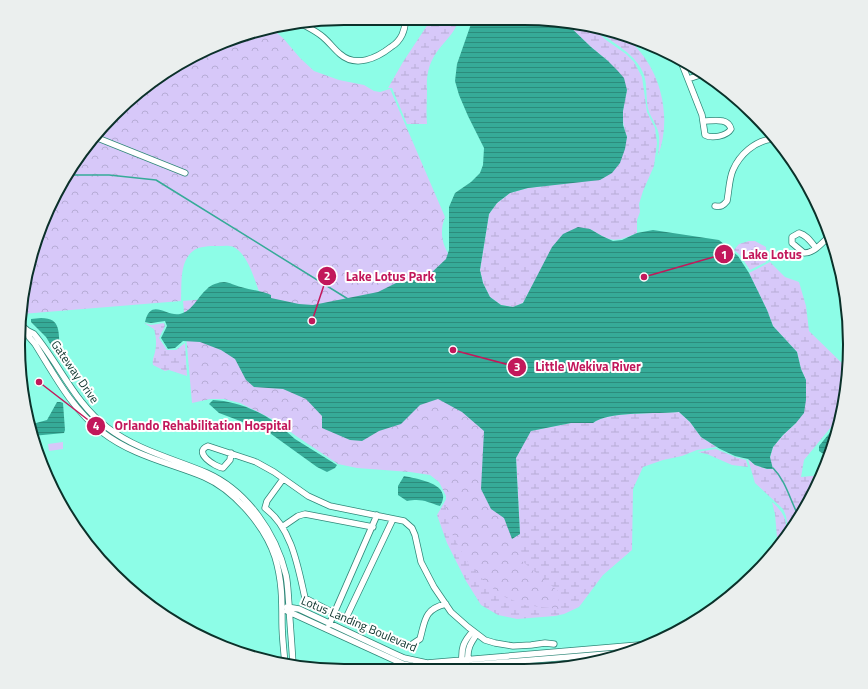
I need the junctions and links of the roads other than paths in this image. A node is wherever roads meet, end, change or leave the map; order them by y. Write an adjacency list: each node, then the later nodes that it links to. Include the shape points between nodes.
1 (405, 25): 2 (street, via 401,37 393,46 382,54 358,61 349,60 341,55 324,37)
2 (308, 28)
3 (684, 68): 5 (street)
4 (696, 76): 5 (street)
5 (688, 79): 6 (street)
6 (703, 120): 6 (street, via 705,135 708,137 731,131 731,127 725,121)
7 (99, 140): 9 (street)
8 (769, 140): 10 (street, via 760,142 745,152 733,171 727,201 720,207)
9 (185, 173)
10 (715, 206)
11 (825, 240): 12 (street)
12 (816, 248)
13 (28, 331): 14 (street, Gateway Drive, via 41,342); 15 (street, Gateway Drive, via 29,337)
14 (67, 383): 15 (street); 23 (street, Gateway Drive, via 90,413 128,442 216,478 232,488 249,505 264,524 280,554 286,575)
15 (62, 387): 23 (street, Gateway Drive, via 84,417 118,443 134,452 205,478 237,500 266,537 274,556)
16 (231, 453): 16 (street, via 230,460 223,468 206,459 203,450 208,446); 17 (street, via 256,462)
17 (283, 479): 18 (street, via 308,496 330,506); 20 (street, via 265,508)
18 (377, 515): 19 (street); 21 (street)
19 (393, 519): 22 (street, via 404,520 412,528 421,562); 25 (street)
20 (282, 527): 21 (street, via 305,514); 24 (street, via 293,551 304,598)
21 (372, 527): 24 (street)
22 (446, 604): 25 (street, via 430,612 420,639 407,646); 28 (street, via 451,612)
23 (287, 609): 26 (street, Lotus Landing Boulevard, via 299,609); 27 (street, Lotus Landing Boulevard); 32 (street, Gateway Drive, via 282,622); 33 (street, Gateway Drive)
24 (334, 613): 25 (street); 26 (street)
25 (346, 618)
26 (330, 623): 27 (street); 34 (street, Lotus Landing Boulevard, via 404,658 426,663)
27 (328, 629): 35 (street, Lotus Landing Boulevard)
28 (475, 632): 29 (street, via 485,640 513,646); 34 (street, via 467,638)
29 (554, 644)
30 (628, 646): 34 (street, Lotus Landing Boulevard)
31 (602, 654): 34 (street, Lotus Landing Boulevard)
32 (285, 658)
33 (292, 659)
34 (465, 663): 36 (street, Lotus Landing Boulevard)
35 (403, 664)
36 (459, 664)

